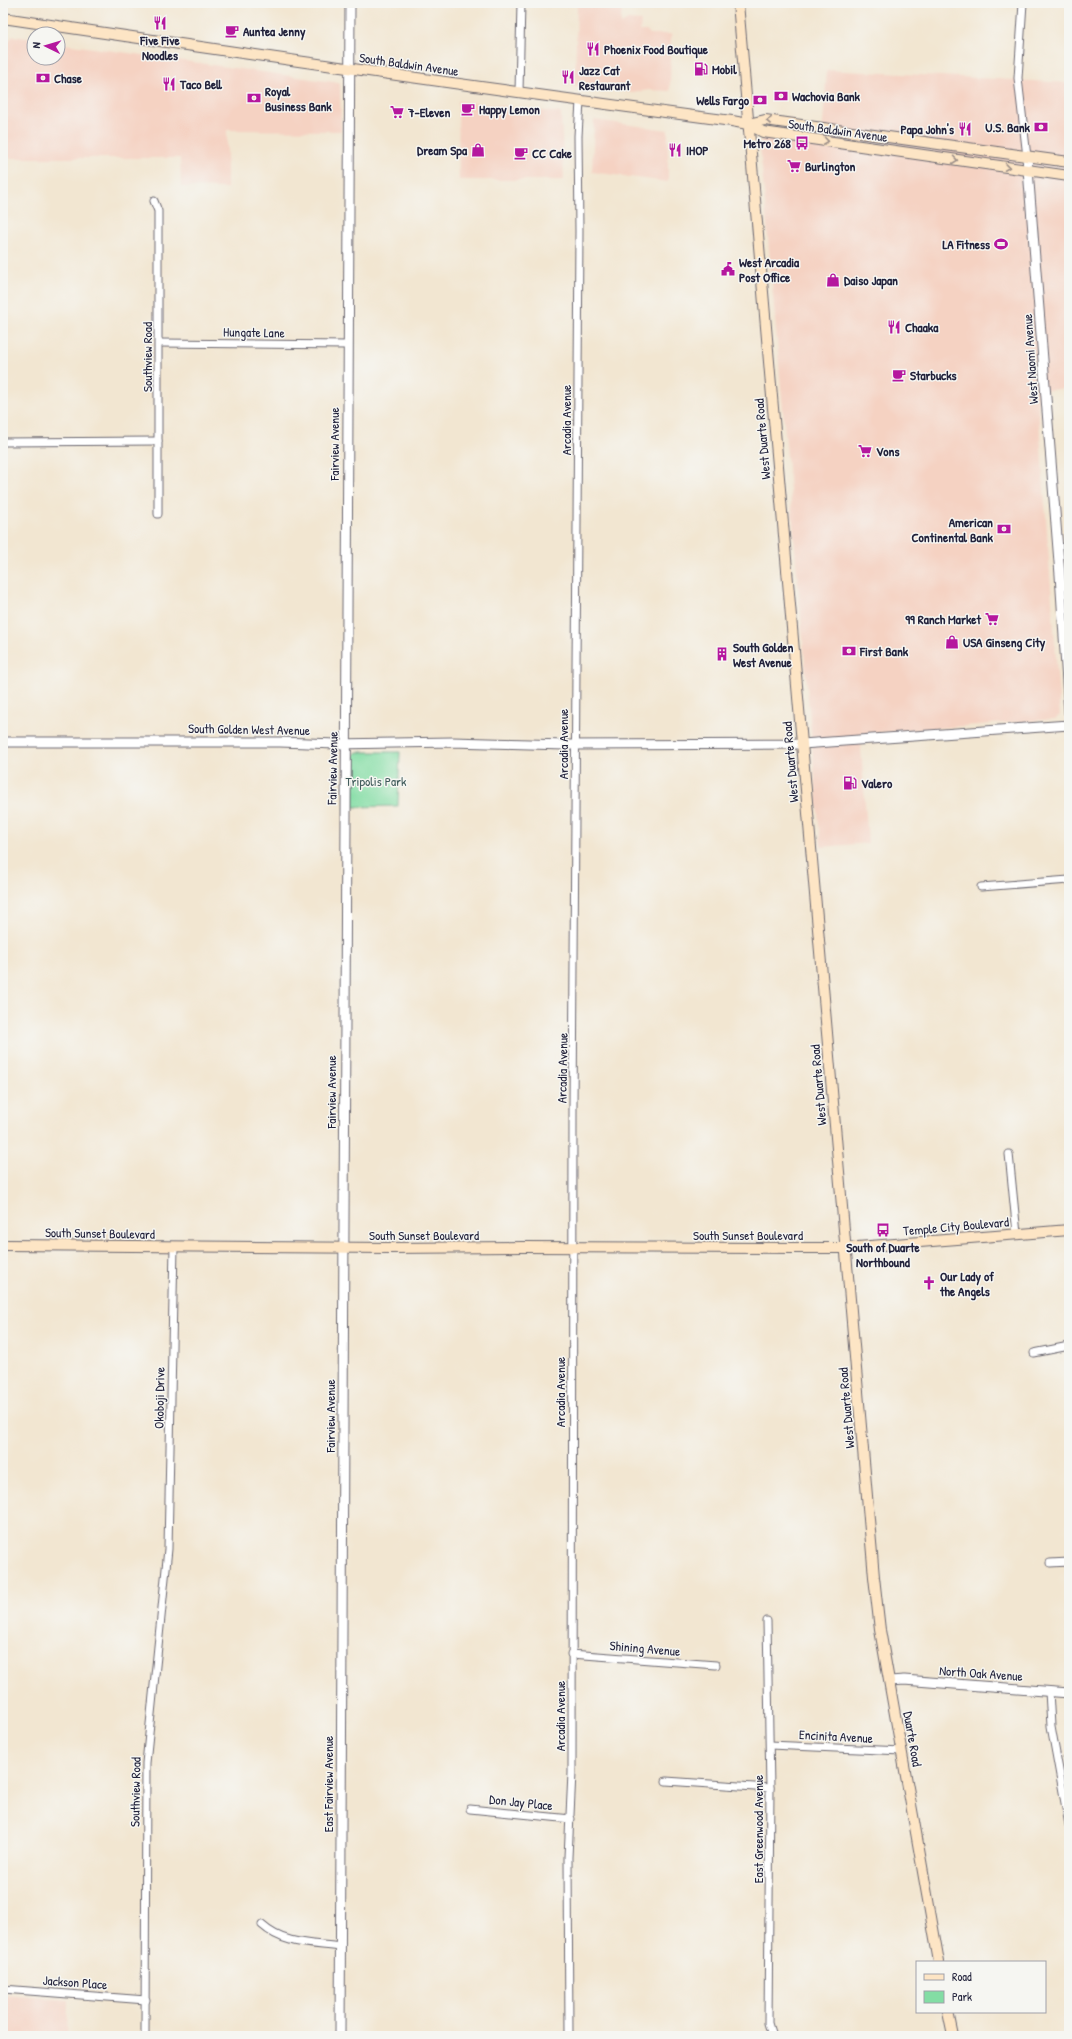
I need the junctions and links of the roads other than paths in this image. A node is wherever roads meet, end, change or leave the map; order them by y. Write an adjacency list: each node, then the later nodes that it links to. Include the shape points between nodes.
1 (350, 3): 6 (street, Fairview Avenue)
2 (520, 3): 7 (street)
3 (738, 3): 9 (main road, West Duarte Road)
4 (1023, 3): 10 (street, West Naomi Avenue, via 1018,78)
5 (3, 18): 6 (main road, South Baldwin Avenue)
6 (349, 68): 7 (main road, South Baldwin Avenue); 16 (street, Fairview Avenue)
7 (519, 92): 8 (main road, South Baldwin Avenue)
8 (580, 101): 9 (main road, South Baldwin Avenue); 26 (street, Arcadia Avenue)
9 (748, 124): 10 (main road, South Baldwin Avenue, one-way to 9, via 765,120); 12 (main road, South Baldwin Avenue, one-way to 12, via 763,132); 25 (main road, West Duarte Road)
10 (1027, 157): 11 (main road, South Baldwin Avenue); 12 (street, West Naomi Avenue)
11 (1069, 162)
12 (1028, 170): 13 (main road, South Baldwin Avenue); 20 (street, West Naomi Avenue)
13 (1069, 176)
14 (154, 201): 15 (street, Southview Road, via 158,211)
15 (160, 343): 16 (street, Hungate Lane); 17 (street, Southview Road)
16 (347, 345): 24 (street, Fairview Avenue)
17 (158, 441): 18 (street); 19 (street, Southview Road)
18 (3, 442)
19 (158, 514)
20 (1066, 628): 21 (street, West Naomi Avenue)
21 (1069, 713)
22 (1069, 724): 25 (street, South Golden West Avenue)
23 (3, 742): 24 (street, South Golden West Avenue)
24 (346, 744): 26 (street, South Golden West Avenue, via 431,742); 35 (street, Fairview Avenue)
25 (802, 744): 26 (street, South Golden West Avenue); 36 (main road, West Duarte Road)
26 (575, 745): 34 (street, Arcadia Avenue)
27 (1069, 880): 28 (street)
28 (981, 887)
29 (1009, 1154): 31 (street)
30 (1069, 1230): 31 (main road, Temple City Boulevard)
31 (1017, 1234): 36 (main road, Temple City Boulevard)
32 (3, 1245): 33 (main road, South Sunset Boulevard)
33 (174, 1246): 35 (main road, South Sunset Boulevard); 41 (street, Okoboji Drive)
34 (573, 1247): 35 (main road, South Sunset Boulevard); 36 (main road, South Sunset Boulevard); 45 (street, Arcadia Avenue)
35 (344, 1248): 40 (street, Fairview Avenue)
36 (845, 1248): 39 (main road, West Duarte Road)
37 (1069, 1346): 38 (street)
38 (1034, 1353)
39 (868, 1519): 47 (main road, Duarte Road, via 880,1630)
40 (342, 1533): 58 (street, East Fairview Avenue)
41 (168, 1549): 61 (street, Southview Road, via 146,1763)
42 (1069, 1562): 43 (street)
43 (1050, 1563)
44 (767, 1621): 50 (street, East Greenwood Avenue)
45 (572, 1654): 46 (street, Shining Avenue); 55 (street, Arcadia Avenue)
46 (716, 1665)
47 (890, 1681): 48 (street, North Oak Avenue); 51 (main road, Duarte Road)
48 (1049, 1691): 49 (street, North Oak Avenue); 56 (street, via 1051,1726)
49 (1069, 1693)
50 (770, 1745): 51 (street, Encinita Avenue); 53 (street, East Greenwood Avenue)
51 (902, 1751): 59 (main road, Duarte Road)
52 (666, 1781): 53 (street)
53 (770, 1788): 66 (street, East Greenwood Avenue, via 768,2023)
54 (470, 1809): 55 (street, Don Jay Place)
55 (571, 1819): 65 (street, Arcadia Avenue, via 568,1857)
56 (1069, 1825)
57 (262, 1925): 58 (street, via 282,1939)
58 (340, 1947): 64 (street, East Fairview Avenue)
59 (939, 1961)
60 (3, 1989): 61 (street, Jackson Place)
61 (146, 2000): 63 (street, Southview Road)
62 (948, 2013): 67 (main road)
63 (145, 2036)
64 (340, 2036)
65 (569, 2036)
66 (772, 2036)
67 (952, 2036)

